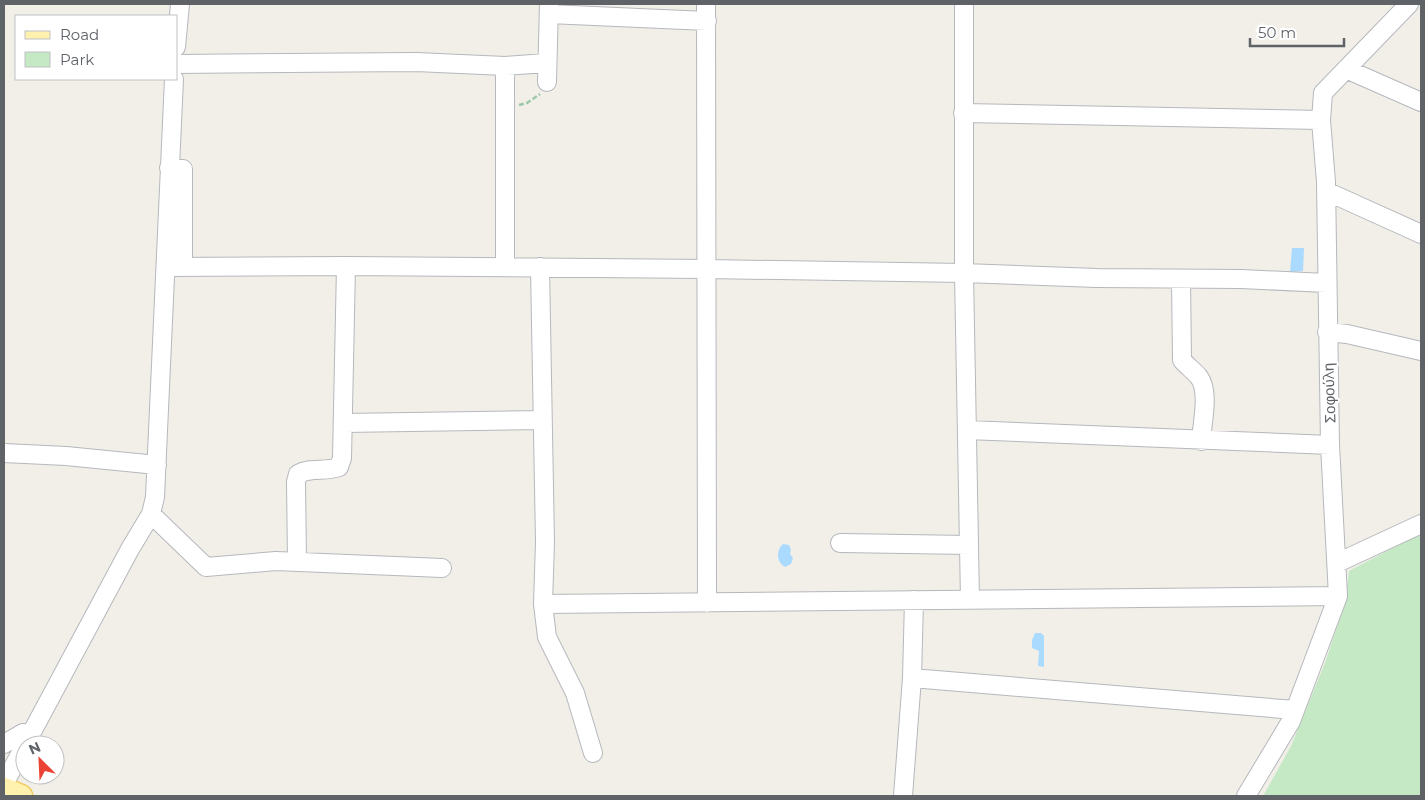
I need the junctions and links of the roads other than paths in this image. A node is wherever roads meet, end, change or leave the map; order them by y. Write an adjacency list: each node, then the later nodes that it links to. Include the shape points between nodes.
1 (180, 4): 6 (street)
2 (964, 4): 14 (street)
3 (1409, 4): 10 (street, Σοφούλη)
4 (549, 9): 5 (street); 7 (street)
5 (707, 12): 22 (street)
6 (178, 26)
7 (546, 62): 9 (street); 12 (street)
8 (178, 64): 9 (street, via 416,62)
9 (505, 66): 19 (street)
10 (1346, 69): 13 (street); 15 (street, Σοφούλη, via 1323,93)
11 (174, 80): 20 (street, via 169,168 183,168)
12 (547, 82)
13 (1421, 102)
14 (963, 113): 15 (street); 23 (street)
15 (1320, 120): 16 (street, Σοφούλη)
16 (1326, 191): 17 (street); 25 (street, Σοφούλη)
17 (1421, 234)
18 (346, 266): 19 (street); 20 (street); 29 (street)
19 (505, 266): 21 (street)
20 (175, 267): 34 (street)
21 (540, 267): 22 (street); 28 (street)
22 (707, 269): 23 (street); 45 (street)
23 (964, 273): 24 (street); 30 (street)
24 (1181, 279): 25 (street); 31 (street, via 1182,360 1204,385)
25 (1326, 283): 26 (street, Σοφούλη)
26 (1327, 332): 27 (street); 32 (street, Σοφούλη)
27 (1421, 351)
28 (542, 420): 29 (street); 46 (street)
29 (343, 423): 39 (street, via 339,467 298,474)
30 (967, 430): 31 (street); 38 (street)
31 (1201, 441): 32 (street)
32 (1330, 445): 40 (street, Σοφούλη)
33 (4, 453): 34 (street)
34 (157, 465): 35 (street)
35 (151, 514): 39 (street, via 206,567); 49 (street)
36 (1421, 524): 40 (street)
37 (840, 543): 38 (street)
38 (968, 545): 44 (street)
39 (297, 562): 41 (street)
40 (1337, 563): 42 (street, Σοφούλη)
41 (442, 568)
42 (1338, 596): 44 (street); 48 (street, Σοφούλη)
43 (914, 600): 44 (street); 45 (street); 47 (street)
44 (970, 600)
45 (707, 603): 46 (street)
46 (543, 604): 52 (street, via 547,637 575,693)
47 (912, 678): 48 (street); 57 (street)
48 (1295, 710): 58 (street, Σοφούλη)
49 (30, 735)
50 (15, 738): 51 (street)
51 (4, 744)
52 (593, 752)
53 (15, 763): 54 (street)
54 (4, 784)
55 (4, 789): 56 (main road)
56 (21, 796)
57 (903, 796)
58 (1246, 796)

